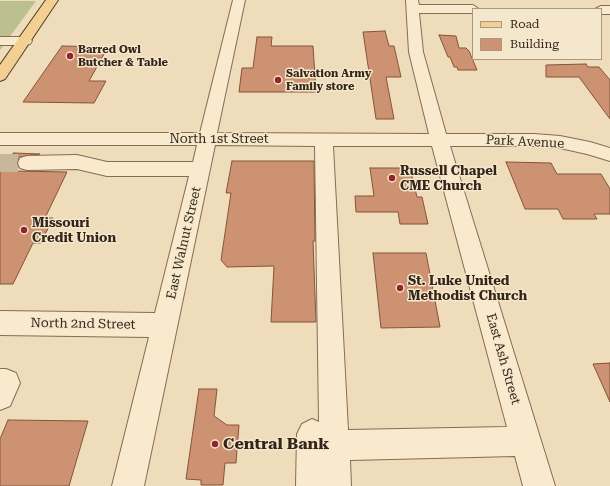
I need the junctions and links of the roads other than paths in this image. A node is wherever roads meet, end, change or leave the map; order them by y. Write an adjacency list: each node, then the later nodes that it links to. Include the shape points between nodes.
1 (52, 0): 6 (main road)
2 (239, 0): 9 (street, East Walnut Street)
3 (412, 4): 4 (street); 11 (street, East Ash Street, via 416,52)
4 (472, 9)
5 (0, 41): 6 (street)
6 (25, 41): 7 (main road)
7 (0, 76)
8 (0, 139): 9 (street, North 1st Street)
9 (208, 139): 10 (street, North 1st Street); 14 (street, East Walnut Street)
10 (324, 140): 11 (street, North 1st Street); 19 (street)
11 (439, 140): 12 (street, Park Avenue, via 554,142 590,148); 20 (street, East Ash Street)
12 (610, 155)
13 (27, 163): 14 (street, via 77,162 107,169)
14 (201, 169): 16 (street, East Walnut Street)
15 (0, 323): 16 (street, North 2nd Street)
16 (165, 325): 21 (street, East Walnut Street)
17 (0, 384): 18 (street, via 6,384)
18 (0, 396)
19 (323, 440): 20 (street); 22 (street); 23 (street)
20 (526, 441): 24 (street, East Ash Street)
21 (128, 486)
22 (312, 486)
23 (335, 486)
24 (539, 486)

